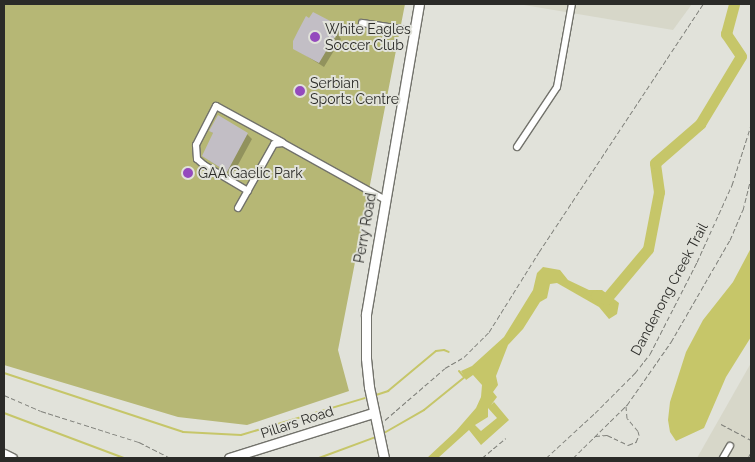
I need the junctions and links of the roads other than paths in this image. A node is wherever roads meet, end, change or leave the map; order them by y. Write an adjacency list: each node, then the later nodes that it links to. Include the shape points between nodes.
1 (419, 4): 4 (main road, Perry Road)
2 (572, 4): 6 (street, via 557,87)
3 (362, 24): 4 (street)
4 (414, 31): 8 (main road, Perry Road)
5 (283, 143): 7 (street, via 274,144); 7 (street, via 216,106 196,145 197,159); 8 (street)
6 (517, 147)
7 (248, 191): 9 (street)
8 (384, 199): 10 (main road, Perry Road, via 366,318 366,358)
9 (238, 208)
10 (373, 413): 14 (main road, Pillars Road); 15 (main road, Perry Road)
11 (730, 446): 16 (street)
12 (4, 454): 13 (main road)
13 (12, 458)
14 (228, 458)
15 (384, 458)
16 (723, 458)

